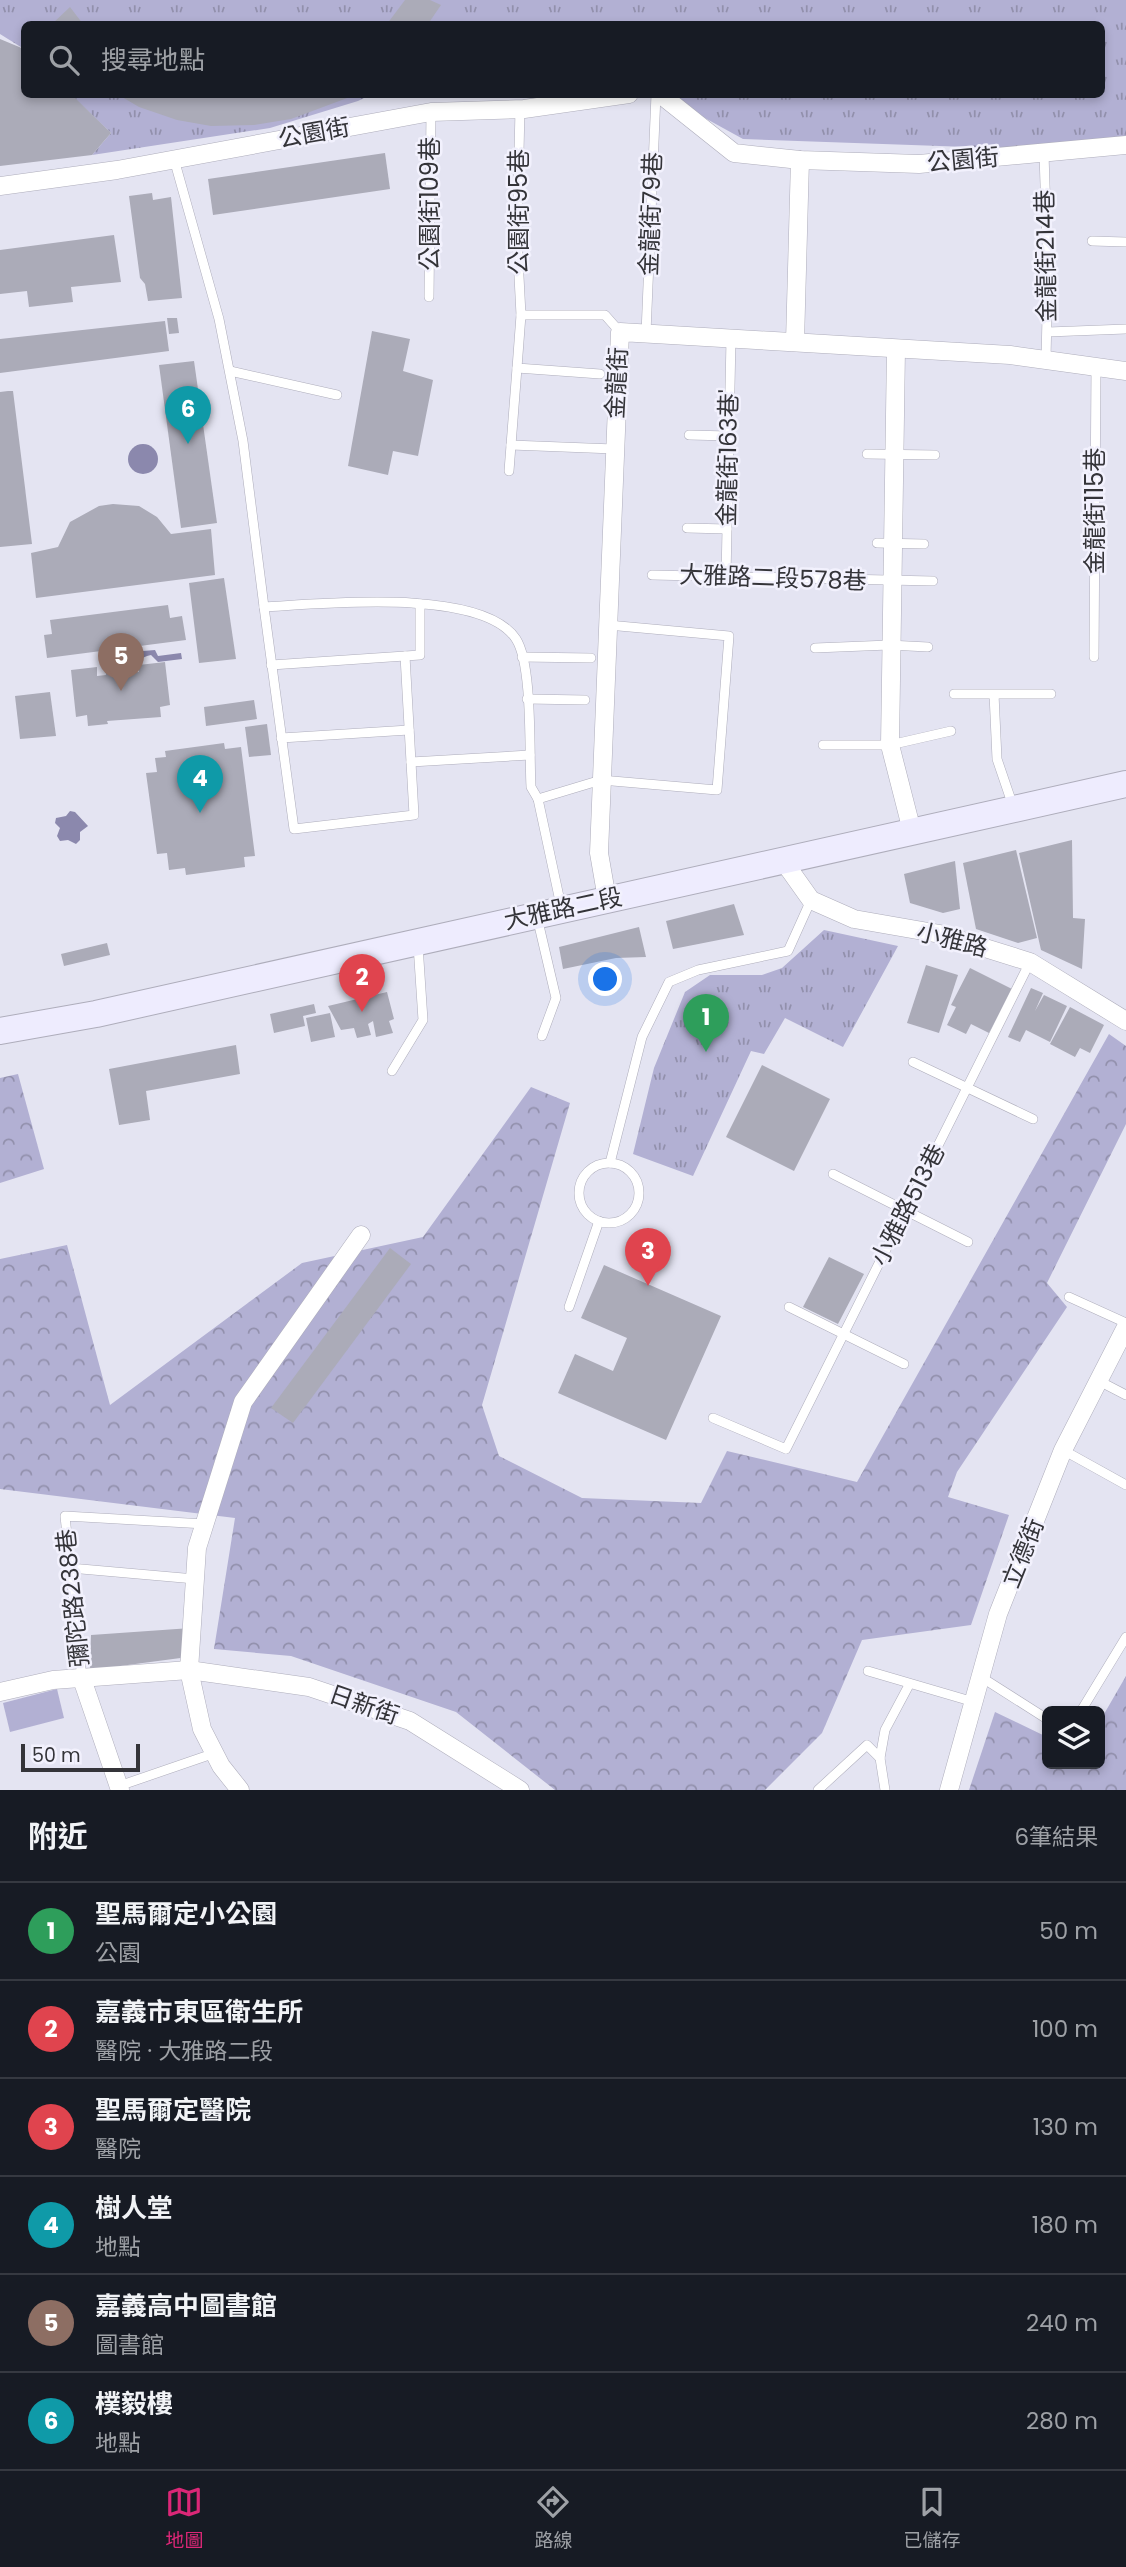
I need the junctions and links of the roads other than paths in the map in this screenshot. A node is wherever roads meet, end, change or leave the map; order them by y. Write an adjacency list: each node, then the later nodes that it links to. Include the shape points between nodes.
1 (600, 98): 4 (street, 公園街)
2 (658, 98): 18 (lane, 金龍街79巷)
3 (663, 98): 9 (street, 公園街, via 734,153)
4 (520, 109): 5 (street, 公園街); 14 (lane, 公園街95巷, via 517,238)
5 (430, 112): 8 (street, 公園街); 13 (lane, 公園街109巷)
6 (1126, 145): 7 (street, 公園街)
7 (1044, 154): 9 (street, 公園街, via 919,164); 17 (lane, 金龍街214巷)
8 (173, 158): 10 (street, 公園街); 26 (lane)
9 (800, 160): 20 (street)
10 (0, 187)
11 (1092, 241): 12 (lane)
12 (1126, 242)
13 (429, 297)
14 (521, 315): 16 (lane, via 605,315); 24 (lane, 公園街95巷)
15 (1126, 329): 17 (lane)
16 (620, 332): 18 (street, 金龍街); 32 (street, 金龍街)
17 (1048, 332): 22 (lane, 金龍街214巷)
18 (646, 333): 19 (street, 金龍街)
19 (731, 339): 20 (street, 金龍街); 30 (lane, 金龍街163巷')
20 (795, 342): 21 (street, 金龍街)
21 (896, 349): 22 (street, 金龍街); 34 (street, 大雅路二段578巷)
22 (1046, 358): 23 (street, 金龍街)
23 (1096, 366): 25 (street, 金龍街); 53 (lane, 金龍街115巷)
24 (517, 368): 27 (lane); 31 (lane, 公園街95巷)
25 (1126, 370)
26 (230, 371): 28 (lane); 46 (lane)
27 (600, 374)
28 (337, 395)
29 (689, 435): 30 (lane)
30 (729, 436): 38 (lane, 金龍街163巷')
31 (511, 445): 32 (lane); 36 (lane, 公園街95巷)
32 (614, 449): 47 (street, 金龍街)
33 (867, 454): 34 (lane)
34 (894, 454): 35 (lane); 39 (street, 大雅路二段578巷)
35 (935, 455)
36 (509, 471)
37 (687, 528): 38 (lane)
38 (727, 529): 42 (lane, 金龍街163巷')
39 (885, 543): 40 (lane); 44 (street, 大雅路二段578巷)
40 (924, 544)
41 (652, 575): 42 (lane, 大雅路二段578巷)
42 (726, 577): 44 (lane, 大雅路二段578巷)
43 (933, 581): 44 (lane)
44 (894, 582): 48 (street, 大雅路二段578巷)
45 (420, 604): 46 (lane, via 386,601); 51 (lane, via 419,655); 52 (lane, via 494,618 516,639)
46 (264, 607): 55 (lane)
47 (608, 625): 66 (street, 金龍街); 66 (lane, via 729,636 717,790)
48 (889, 645): 49 (lane); 50 (lane); 63 (street, 大雅路二段578巷)
49 (928, 647)
50 (815, 648)
51 (405, 656): 55 (lane); 59 (lane)
52 (522, 657): 54 (lane); 57 (lane)
53 (1094, 657)
54 (591, 658)
55 (271, 665): 61 (lane)
56 (1051, 694): 69 (lane, via 954,694 994,694 997,759)
57 (527, 699): 58 (lane); 64 (lane)
58 (585, 700)
59 (409, 730): 61 (lane); 65 (lane)
60 (951, 731): 63 (lane)
61 (282, 738): 65 (lane, via 294,829 414,815)
62 (824, 745): 63 (lane)
63 (890, 745): 70 (street, 大雅路二段578巷)
64 (530, 755): 65 (lane); 68 (lane, via 531,787)
65 (411, 762)
66 (601, 780): 68 (lane); 72 (street, 金龍街, via 599,852)
67 (1126, 784): 69 (main road, 大雅路二段)
68 (538, 799): 74 (lane)
69 (1014, 808): 70 (main road, 大雅路二段)
70 (912, 831): 71 (main road, 大雅路二段)
71 (784, 862): 72 (main road, 大雅路二段); 73 (street)
72 (607, 899): 74 (main road, 大雅路二段)
73 (811, 900): 76 (street, 小雅路, via 854,919 940,934); 84 (lane, via 788,951 698,970 669,982 642,1037)
74 (550, 912): 75 (main road, 大雅路二段); 79 (lane, via 556,998)
75 (418, 940): 78 (main road, 大雅路二段, via 96,1014); 81 (lane, via 423,1020)
76 (1030, 962): 77 (street, 小雅路); 82 (lane, 小雅路513巷)
77 (1126, 1021)
78 (0, 1031)
79 (542, 1036)
80 (914, 1062): 82 (lane)
81 (393, 1071)
82 (966, 1088): 83 (lane); 86 (lane, 小雅路513巷)
83 (1032, 1119)
84 (610, 1163): 87 (lane, via 592,1168 580,1183 580,1202); 87 (lane, via 629,1170 639,1199 619,1221)
85 (834, 1174): 86 (lane)
86 (905, 1210): 89 (lane); 94 (lane, 小雅路513巷)
87 (599, 1221): 91 (lane)
88 (361, 1235): 101 (street, via 243,1402)
89 (968, 1242)
90 (1069, 1297): 93 (lane)
91 (569, 1307)
92 (789, 1307): 94 (lane)
93 (1126, 1325): 96 (street, 立德街)
94 (843, 1334): 95 (lane); 98 (lane, 小雅路513巷, via 786,1449)
95 (904, 1364)
96 (1099, 1381): 97 (lane); 99 (street, 立德街)
97 (1126, 1395)
98 (713, 1418)
99 (1063, 1450): 100 (lane); 107 (street, 立德街, via 998,1614)
100 (1126, 1485)
101 (205, 1524): 102 (lane, 彌陀路238巷, via 65,1516); 103 (street, via 197,1548)
102 (70, 1568): 103 (lane); 108 (lane, 彌陀路238巷)
103 (195, 1579): 105 (street)
104 (1126, 1637): 112 (lane)
105 (189, 1670): 108 (street, 彌陀路238巷); 114 (street, via 202,1729); 116 (street, 日新街, via 309,1686 410,1721)
106 (868, 1671): 109 (lane)
107 (981, 1677): 111 (street, 立德街); 113 (lane)
108 (82, 1679): 110 (street, 彌陀路238巷); 117 (street)
109 (909, 1685): 111 (lane); 115 (lane, via 885,1730)
110 (0, 1692)
111 (974, 1702): 122 (street, 立德街)
112 (1084, 1706)
113 (1042, 1716)
114 (215, 1754): 117 (lane); 118 (street)
115 (880, 1758): 120 (lane, via 867,1745); 121 (lane)
116 (498, 1785): 119 (street, 日新街)
117 (120, 1788)
118 (240, 1790)
119 (520, 1790)
120 (818, 1790)
121 (886, 1790)
122 (950, 1790)

